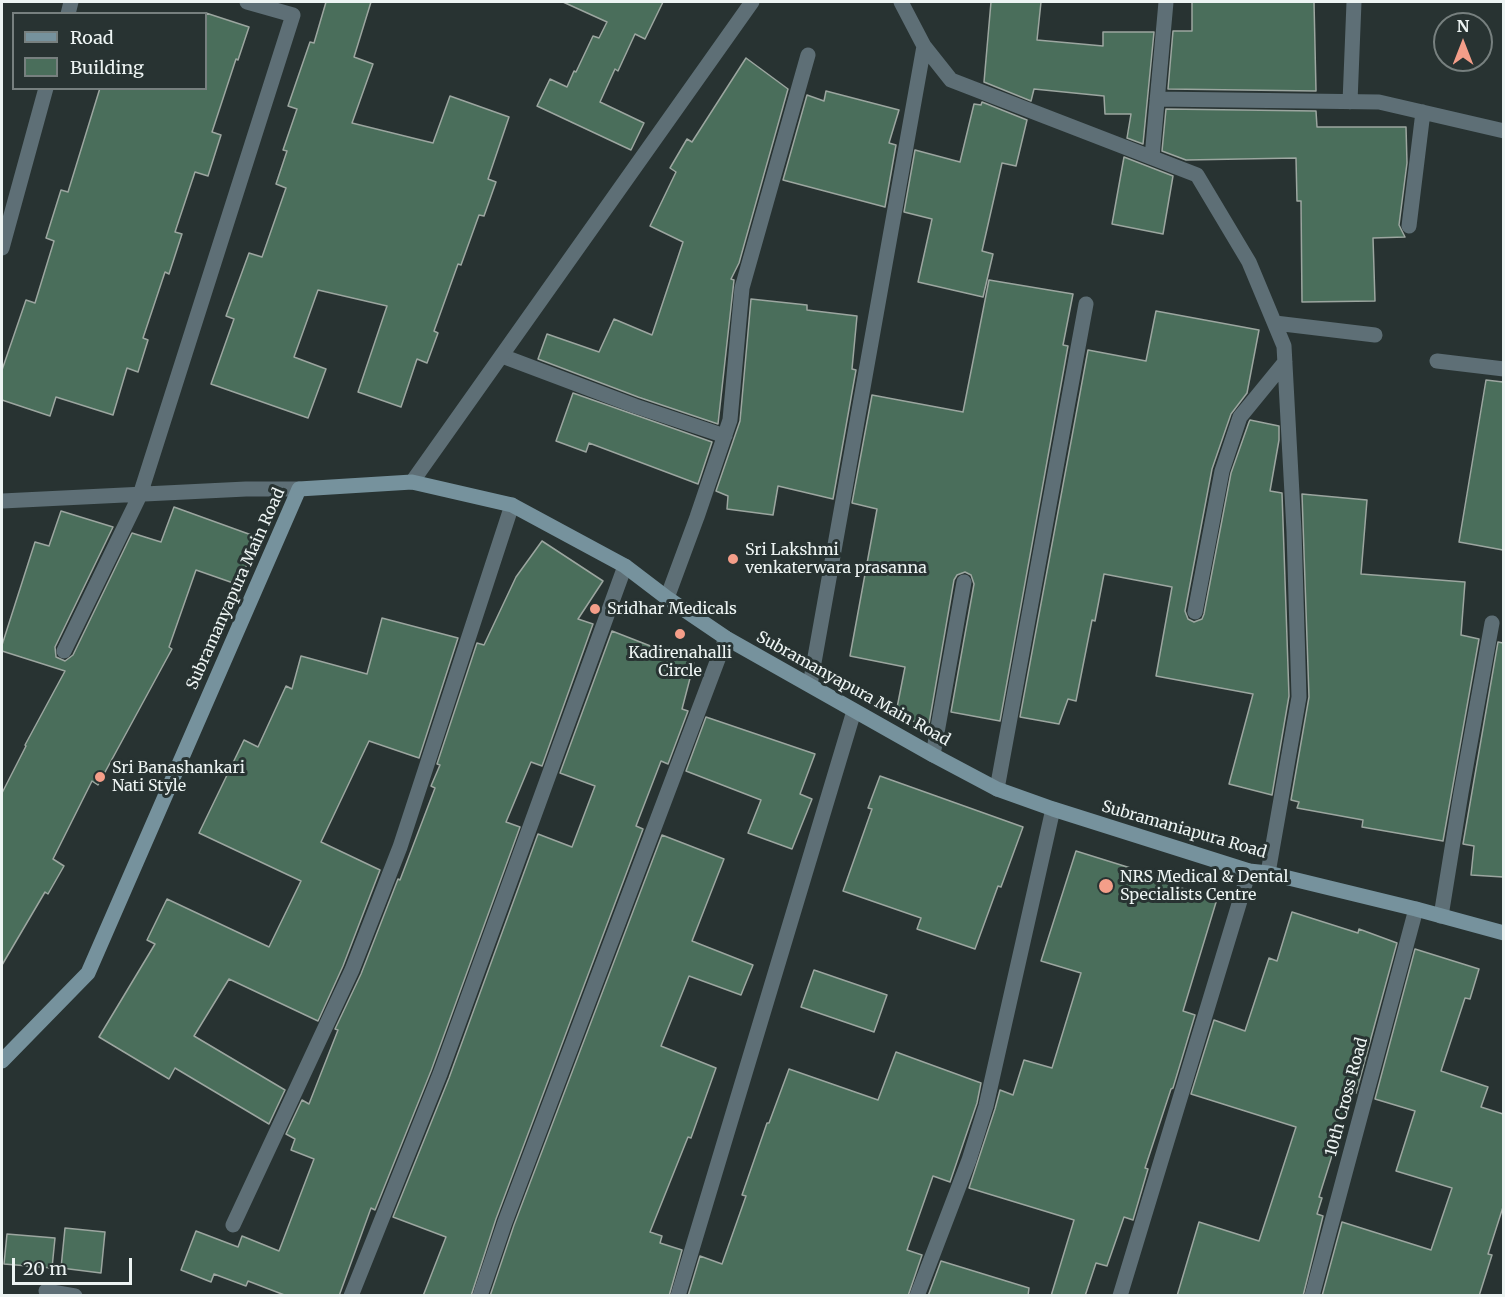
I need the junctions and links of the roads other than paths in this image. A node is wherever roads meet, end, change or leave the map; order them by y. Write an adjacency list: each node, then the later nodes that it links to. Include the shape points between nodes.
1 (247, 2): 26 (street, via 293,15)
2 (752, 2): 19 (street)
3 (901, 2): 6 (street)
4 (1166, 2): 9 (street)
5 (1354, 2): 10 (street)
6 (924, 46): 13 (street, via 951,80); 36 (street)
7 (808, 55): 23 (street, via 742,288 730,420)
8 (45, 90): 15 (street)
9 (1157, 99): 10 (street); 13 (street)
10 (1350, 102): 11 (street, via 1379,102)
11 (1423, 112): 12 (street); 14 (street)
12 (1503, 131)
13 (1152, 157): 17 (street, via 1197,175 1249,262)
14 (1409, 226)
15 (2, 248)
16 (1086, 304): 39 (street)
17 (1275, 323): 18 (street); 21 (street, via 1284,346)
18 (1375, 335)
19 (502, 356): 23 (street); 24 (street)
20 (1437, 361): 22 (street)
21 (1285, 362): 32 (street, via 1240,417 1222,471); 42 (street, via 1299,697)
22 (1503, 369)
23 (725, 436): 31 (street)
24 (412, 482): 25 (main road, Subramanyapura Main Road); 28 (main road, Subramanyapura Main Road)
25 (299, 489): 26 (street); 46 (main road, Subramanyapura Main Road, via 88,973)
26 (140, 495): 27 (street); 35 (street)
27 (2, 501)
28 (512, 505): 29 (main road, Subramanyapura Main Road); 47 (street, via 400,847 356,960)
29 (625, 566): 31 (main road, Subramanyapura Main Road); 50 (street, via 440,1074)
30 (964, 582): 38 (street)
31 (667, 598): 34 (main road, Subramanyapura Main Road)
32 (1196, 612)
33 (1492, 623): 44 (street)
34 (726, 638): 36 (main road, Subramanyapura Main Road); 51 (street)
35 (64, 651)
36 (810, 685): 37 (main road, Subramanyapura Main Road)
37 (854, 711): 38 (main road, Subramanyapura Main Road); 52 (street)
38 (933, 755): 39 (main road, Subramanyapura Main Road)
39 (997, 789): 40 (main road, Subramaniapura Road)
40 (1053, 809): 41 (main road, Subramaniapura Road); 53 (street, via 986,1106)
41 (1249, 871): 42 (main road, Subramaniapura Road); 54 (street)
42 (1268, 873): 43 (main road, Subramaniapura Road)
43 (1416, 909): 44 (main road, Subramaniapura Road); 55 (street, 10th Cross Road)
44 (1441, 916): 45 (main road, Subramaniapura Road)
45 (1503, 933)
46 (2, 1061)
47 (233, 1225)
48 (46, 1291): 49 (street)
49 (75, 1296)
50 (351, 1296)
51 (480, 1296)
52 (678, 1296)
53 (917, 1296)
54 (1120, 1296)
55 (1312, 1296)

